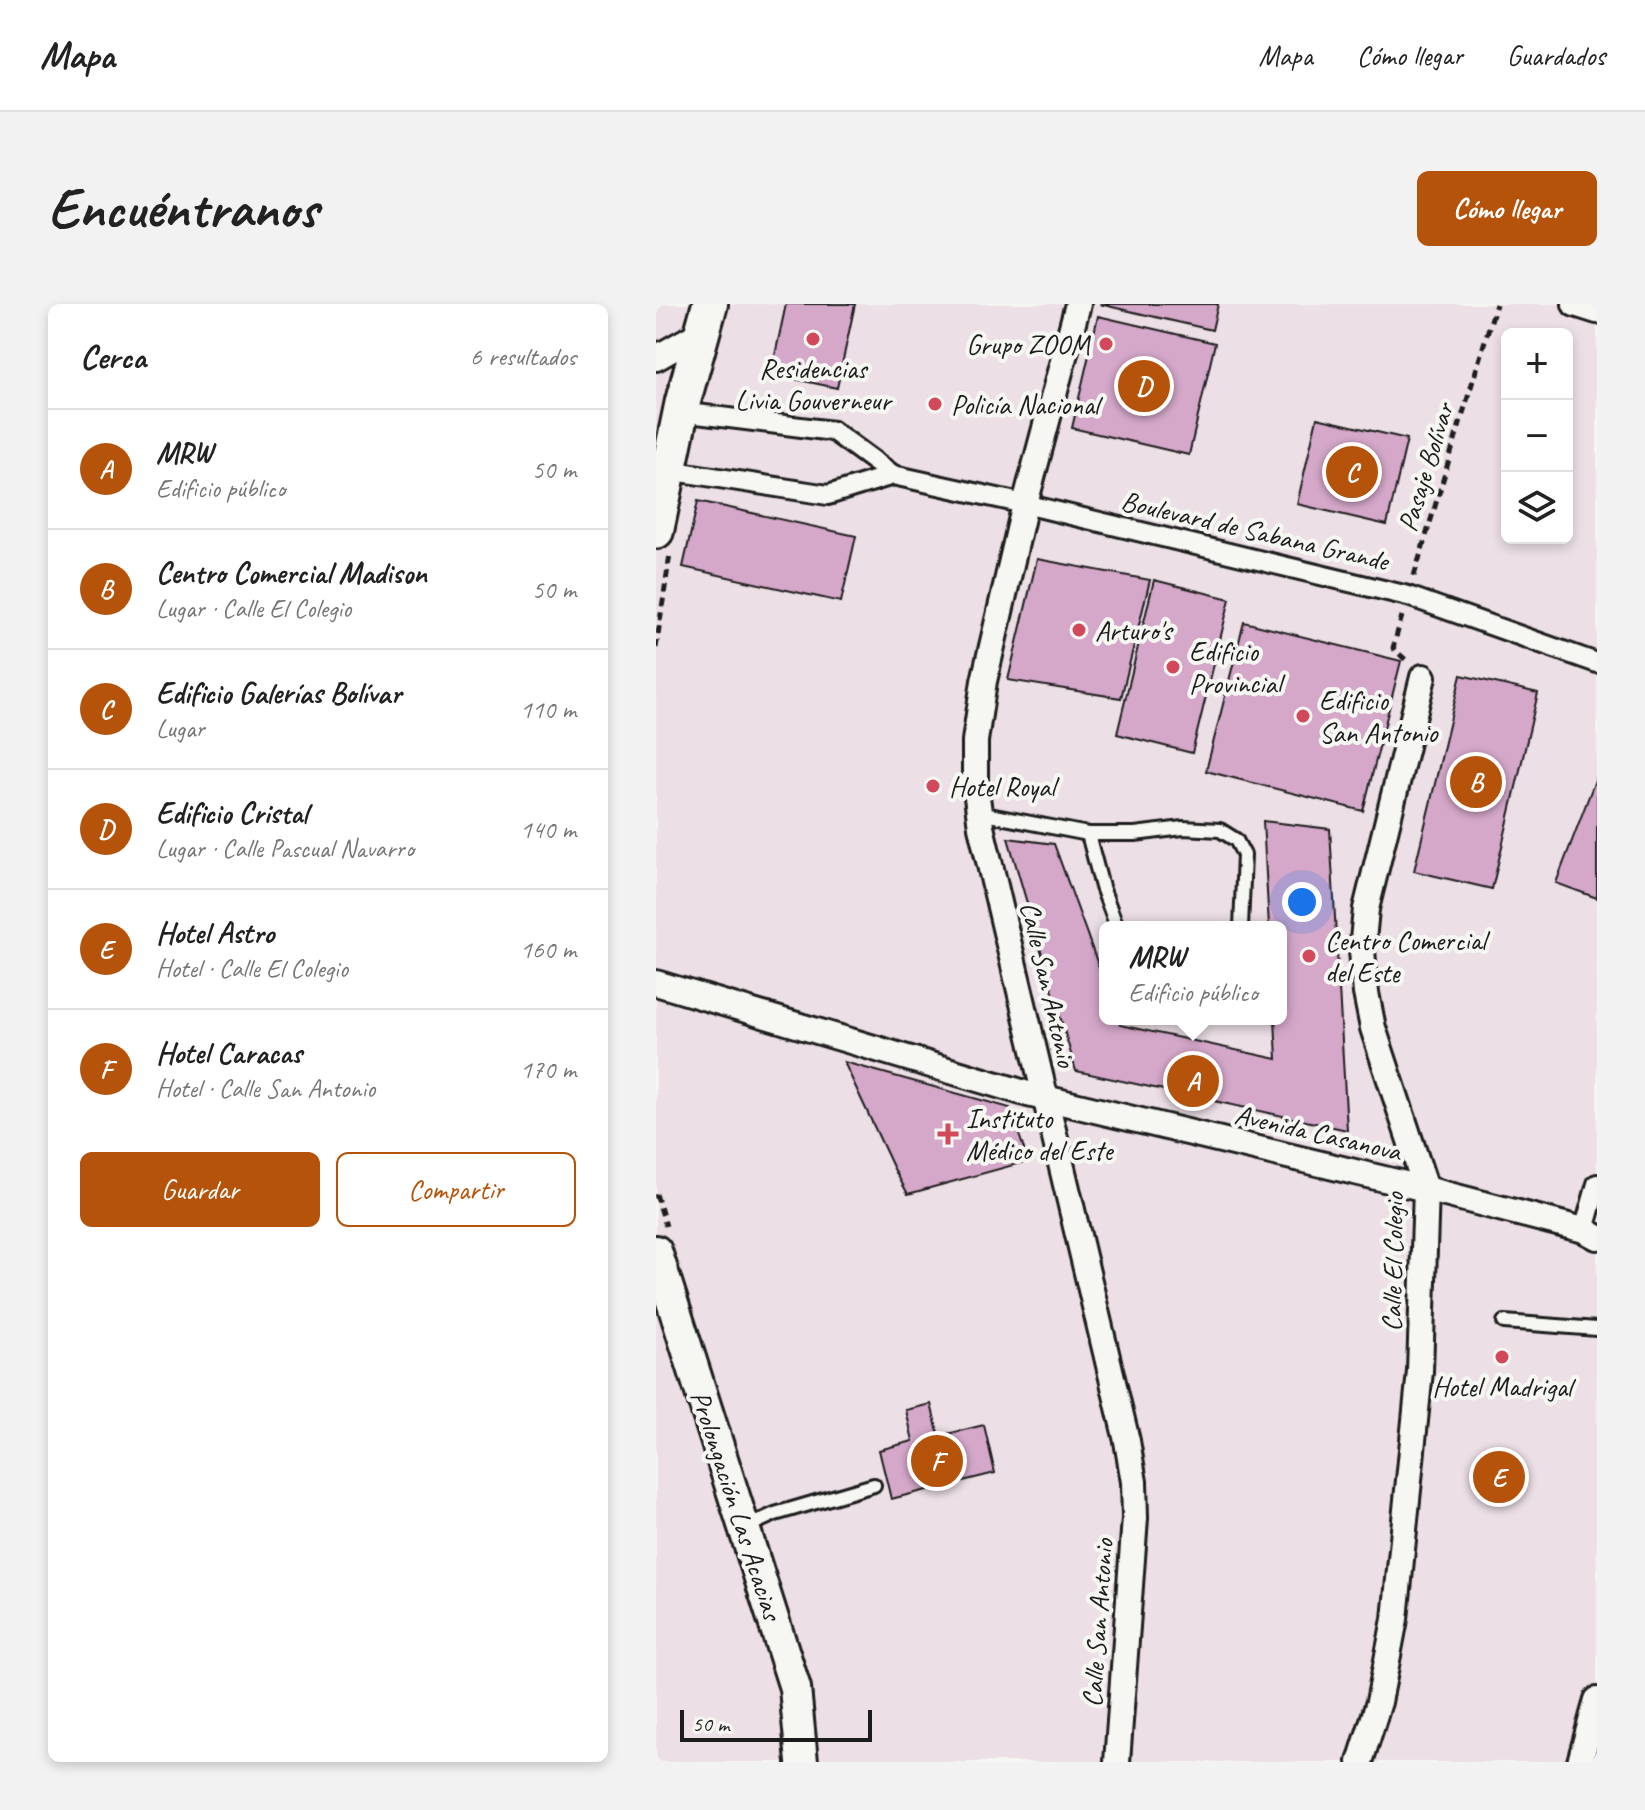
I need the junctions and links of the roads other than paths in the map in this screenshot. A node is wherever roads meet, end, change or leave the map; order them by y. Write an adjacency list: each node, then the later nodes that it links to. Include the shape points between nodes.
1 (1078, 304): 9 (street, Calle San Antonio)
2 (1575, 304): 3 (street)
3 (1597, 311)
4 (706, 318): 5 (street); 6 (main road)
5 (656, 358)
6 (671, 424): 7 (main road); 8 (street, Boulevard de Sabana Grande, via 833,431)
7 (662, 468): 8 (street, Boulevard de Sabana Grande, via 828,495); 10 (main road)
8 (893, 475): 9 (street, Boulevard de Sabana Grande)
9 (1025, 504): 11 (street, Boulevard de Sabana Grande, via 1408,596); 13 (street, Calle San Antonio, via 975,741)
10 (656, 531)
11 (1597, 663)
12 (1423, 677): 20 (street, Calle El Colegio, via 1366,909 1362,951 1373,1028)
13 (979, 813): 14 (lane); 18 (street, Calle San Antonio)
14 (1088, 834): 15 (lane); 16 (lane, via 1220,830 1236,840 1244,855)
15 (1115, 921)
16 (1241, 921)
17 (656, 983): 18 (street, Avenida Casanova)
18 (1046, 1099): 20 (street, Avenida Casanova); 29 (street, Calle San Antonio, via 1134,1482)
19 (1597, 1184): 21 (street)
20 (1426, 1189): 21 (street, Avenida Casanova); 30 (street, Calle El Colegio, via 1420,1371 1395,1619 1379,1702)
21 (1590, 1234)
22 (656, 1251): 26 (street, Prolongación Las Acacias)
23 (1504, 1322): 24 (lane)
24 (1597, 1329)
25 (874, 1485): 26 (lane)
26 (744, 1528): 28 (street, Prolongación Las Acacias, via 795,1688)
27 (1597, 1700): 31 (street)
28 (802, 1762)
29 (1117, 1762)
30 (1360, 1762)
31 (1580, 1762)

